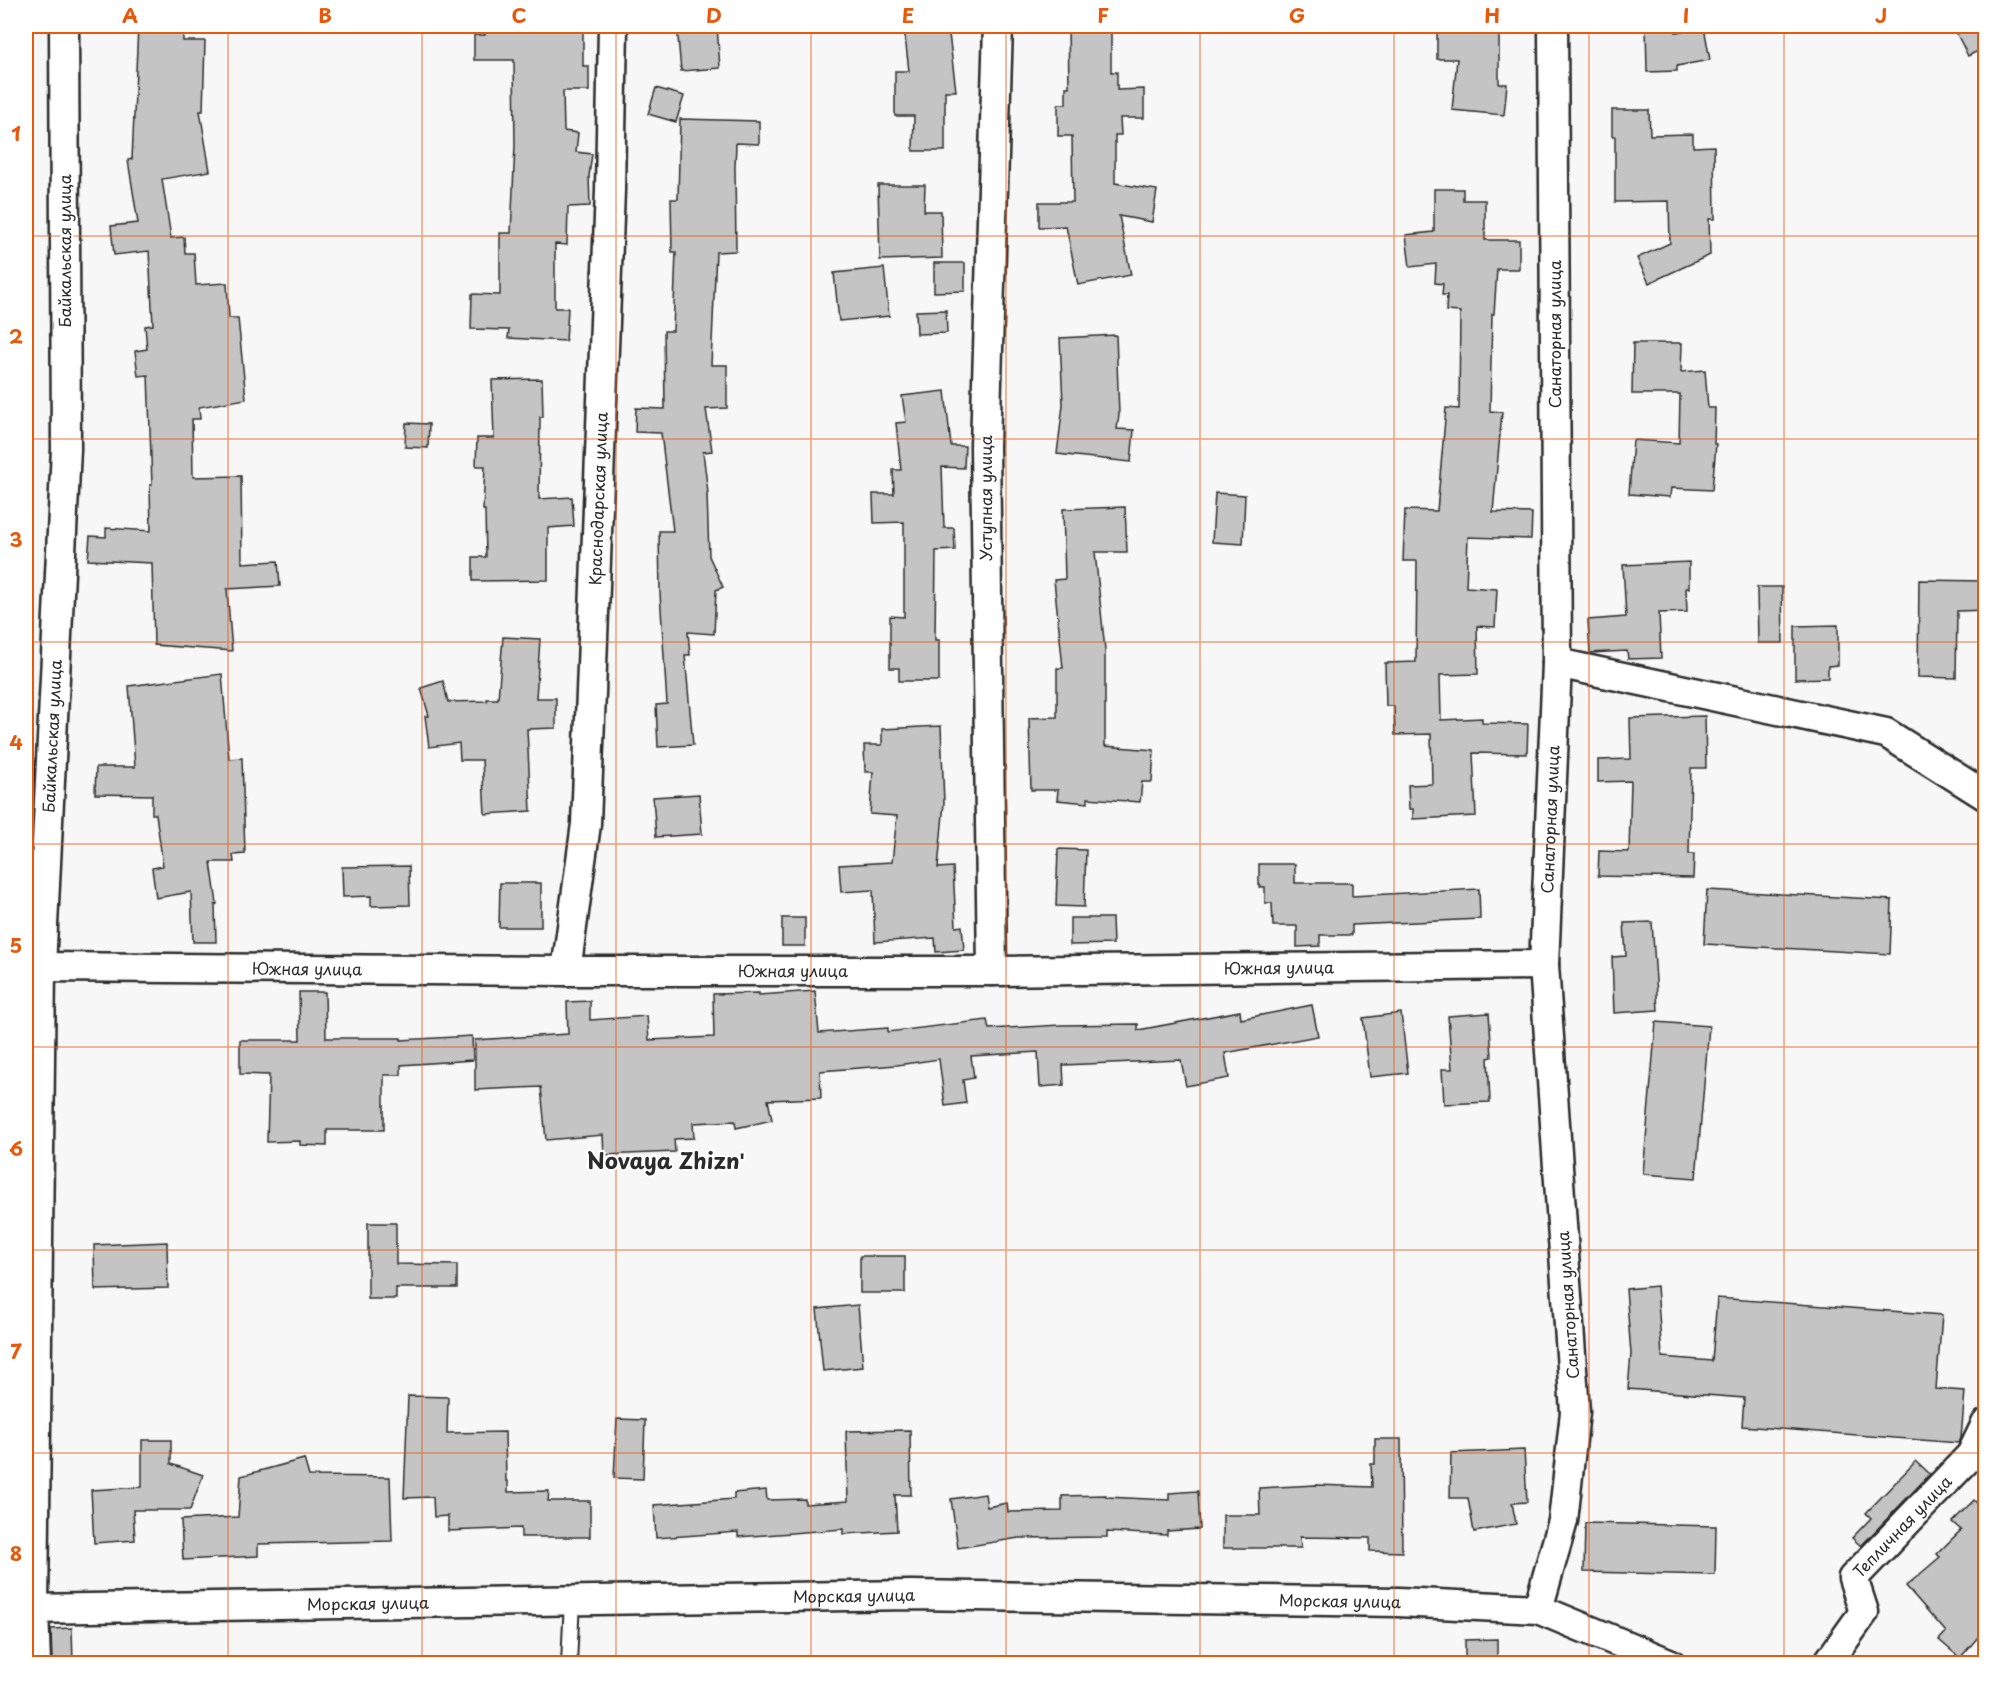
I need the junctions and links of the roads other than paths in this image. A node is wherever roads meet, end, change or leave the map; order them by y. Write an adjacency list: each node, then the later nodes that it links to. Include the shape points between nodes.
1 (64, 26): 10 (street, Байкальская улица, via 66,448)
2 (613, 26): 8 (street, Краснодарская улица, via 586,824)
3 (999, 26): 9 (street, Уступная улица, via 985,446)
4 (1552, 26): 5 (street, Санаторная улица)
5 (1557, 663): 6 (street, via 1886,732); 7 (street, Санаторная улица)
6 (1986, 796)
7 (1544, 965): 9 (street, Южная улица); 14 (street, Санаторная улица, via 1575,1412 1563,1521)
8 (566, 971): 9 (street, Южная улица); 10 (street, Южная улица)
9 (992, 971)
10 (36, 979): 13 (street, Байкальская улица)
11 (1986, 1424): 18 (street, Тепличная улица, via 1971,1455 1853,1578 1864,1612)
12 (572, 1600): 13 (street, Морская улица); 14 (street, Морская улица, via 911,1595 1386,1602); 16 (lane)
13 (30, 1609): 15 (street, Байкальская улица)
14 (1538, 1609): 17 (street, Морская улица)
15 (36, 1664)
16 (569, 1664)
17 (1671, 1664)
18 (1827, 1664)

